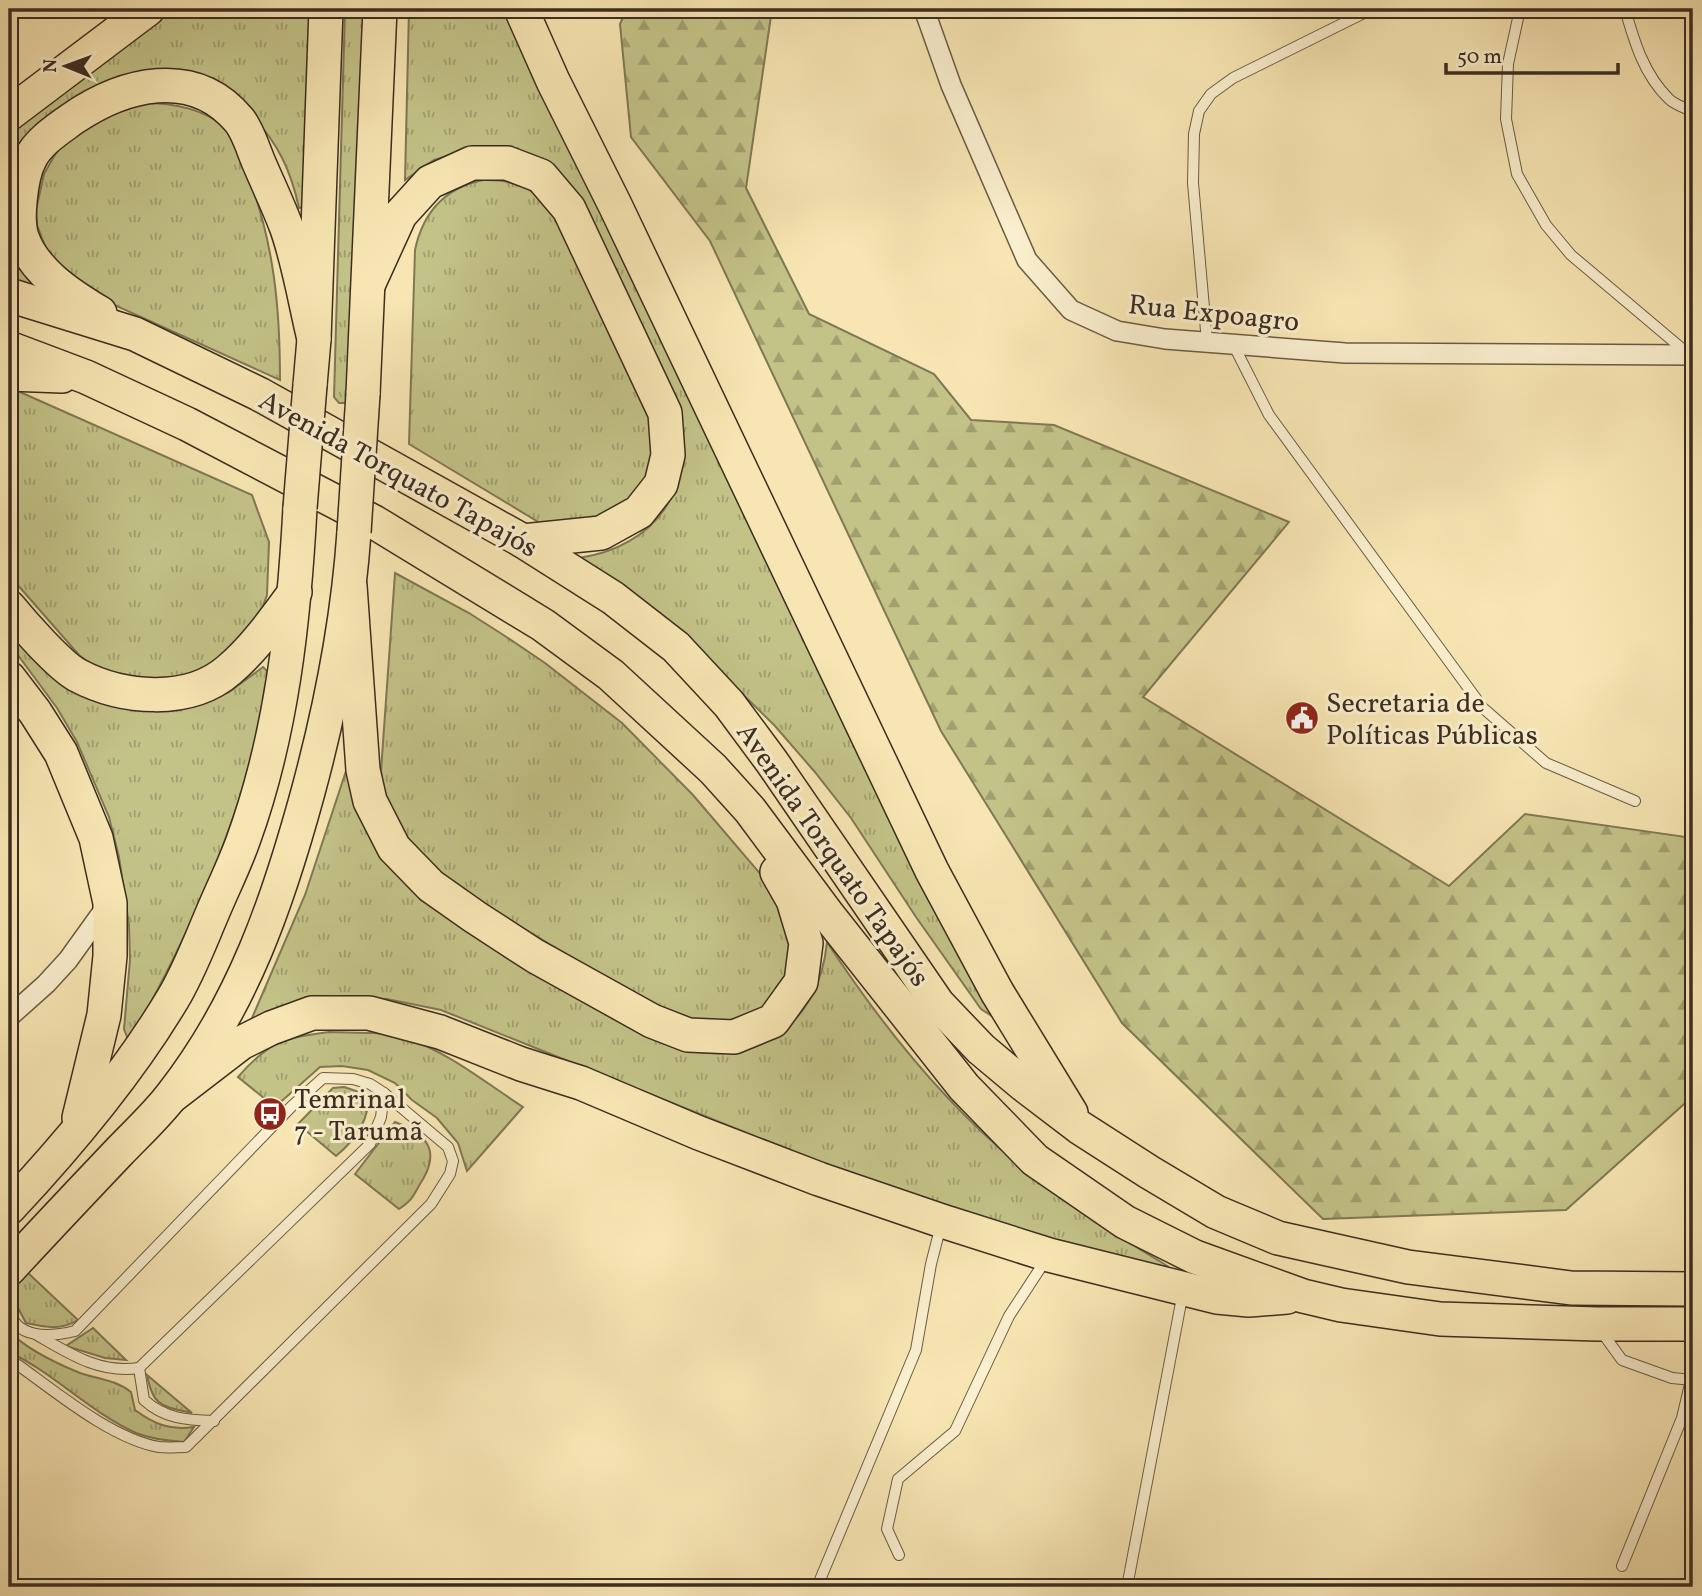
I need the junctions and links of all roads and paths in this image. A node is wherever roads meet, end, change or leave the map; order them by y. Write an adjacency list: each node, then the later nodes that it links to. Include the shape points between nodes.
1 (148, 9): 12 (highway)
2 (326, 9): 16 (highway)
3 (380, 9): 13 (highway)
4 (521, 9): 34 (highway, via 932,871 997,992)
5 (924, 9): 17 (street, Rua Expoagro, via 951,85 1027,260 1071,310 1117,331)
6 (1372, 9): 17 (lane, via 1233,78 1211,94 1199,111 1194,183)
7 (1520, 9): 20 (lane, via 1508,64 1506,120 1517,174 1546,225 1571,255)
8 (1625, 9): 11 (lane, via 1637,51 1653,78 1670,100)
9 (1676, 9): 10 (lane)
10 (1693, 14)
11 (1693, 112)
12 (9, 114)
13 (369, 283): 23 (highway, via 400,215 430,182 472,163 507,163 541,176 569,209 665,413 668,455 661,484 639,512 601,533); 24 (highway, bridge)
14 (9, 295): 15 (highway, Avenida Torquato Tapajós)
15 (135, 334): 16 (highway, via 71,295 41,268 22,237 18,210 30,159 51,134 114,95 147,86 181,86 211,94 240,121 287,227); 23 (highway, Avenida Torquato Tapajós, via 259,394)
16 (314, 339): 25 (highway, bridge)
17 (1207, 342): 18 (street, Rua Expoagro)
18 (1233, 344): 20 (street, Rua Expoagro, via 1345,353); 29 (lane, via 1269,415 1483,708 1546,763)
19 (9, 348): 22 (highway, Avenida Torquato Tapajós)
20 (1691, 355)
21 (9, 374): 22 (highway)
22 (86, 377): 28 (highway, Avenida Torquato Tapajós, via 374,522 543,625 611,675)
23 (523, 541): 34 (highway, Avenida Torquato Tapajós, via 613,598 676,647 765,752 939,1004 990,1056)
24 (350, 586): 28 (highway, via 363,770 370,801 394,848 431,886 475,917 652,1021 688,1035 734,1037 773,1021 801,982 806,943 793,900); 33 (highway, via 319,751 264,933 233,1003)
25 (295, 592): 26 (highway, via 228,672 199,688 154,695 115,691 75,674); 35 (highway, via 286,667 265,769 243,841 173,999)
26 (9, 607)
27 (9, 678): 30 (highway, via 61,752 96,838)
28 (713, 768): 42 (highway, Avenida Torquato Tapajós, via 964,1087 1035,1160 1125,1222 1195,1257)
29 (1634, 801)
30 (110, 903): 31 (street, via 68,960); 35 (highway, via 104,1015)
31 (9, 1017)
32 (384, 1093): 46 (lane, via 353,1079 323,1078 75,1331); 48 (lane, via 382,1117 370,1144); 50 (lane, via 448,1147 453,1161 445,1184 431,1205)
33 (172, 1096): 37 (highway, via 241,1044 271,1028 312,1013 369,1013 440,1032 581,1083 807,1175); 39 (highway)
34 (1079, 1127): 41 (highway, Avenida Torquato Tapajós, via 1216,1212 1278,1238 1408,1267 1557,1286)
35 (76, 1131): 36 (highway)
36 (9, 1208)
37 (942, 1222): 38 (highway); 53 (lane, via 916,1350)
38 (1049, 1255): 40 (highway); 51 (lane, via 1009,1316 955,1431 898,1479 887,1529)
39 (9, 1269)
40 (1183, 1288): 42 (highway, via 1249,1300); 54 (lane)
41 (1693, 1289)
42 (1303, 1296): 44 (highway, Avenida Torquato Tapajós, via 1440,1319)
43 (9, 1309): 46 (lane, via 16,1324)
44 (1597, 1324): 45 (highway, Avenida Torquato Tapajós); 49 (lane, via 1622,1360 1672,1378)
45 (1693, 1324)
46 (34, 1334): 48 (lane, via 89,1363 120,1371)
47 (9, 1361): 50 (lane, via 129,1438 159,1447 186,1447)
48 (139, 1368): 50 (lane, via 144,1400 155,1410 185,1420)
49 (1692, 1380): 52 (lane, via 1682,1418)
50 (214, 1421)
51 (899, 1555)
52 (1622, 1566)
53 (817, 1587)
54 (1127, 1587)

